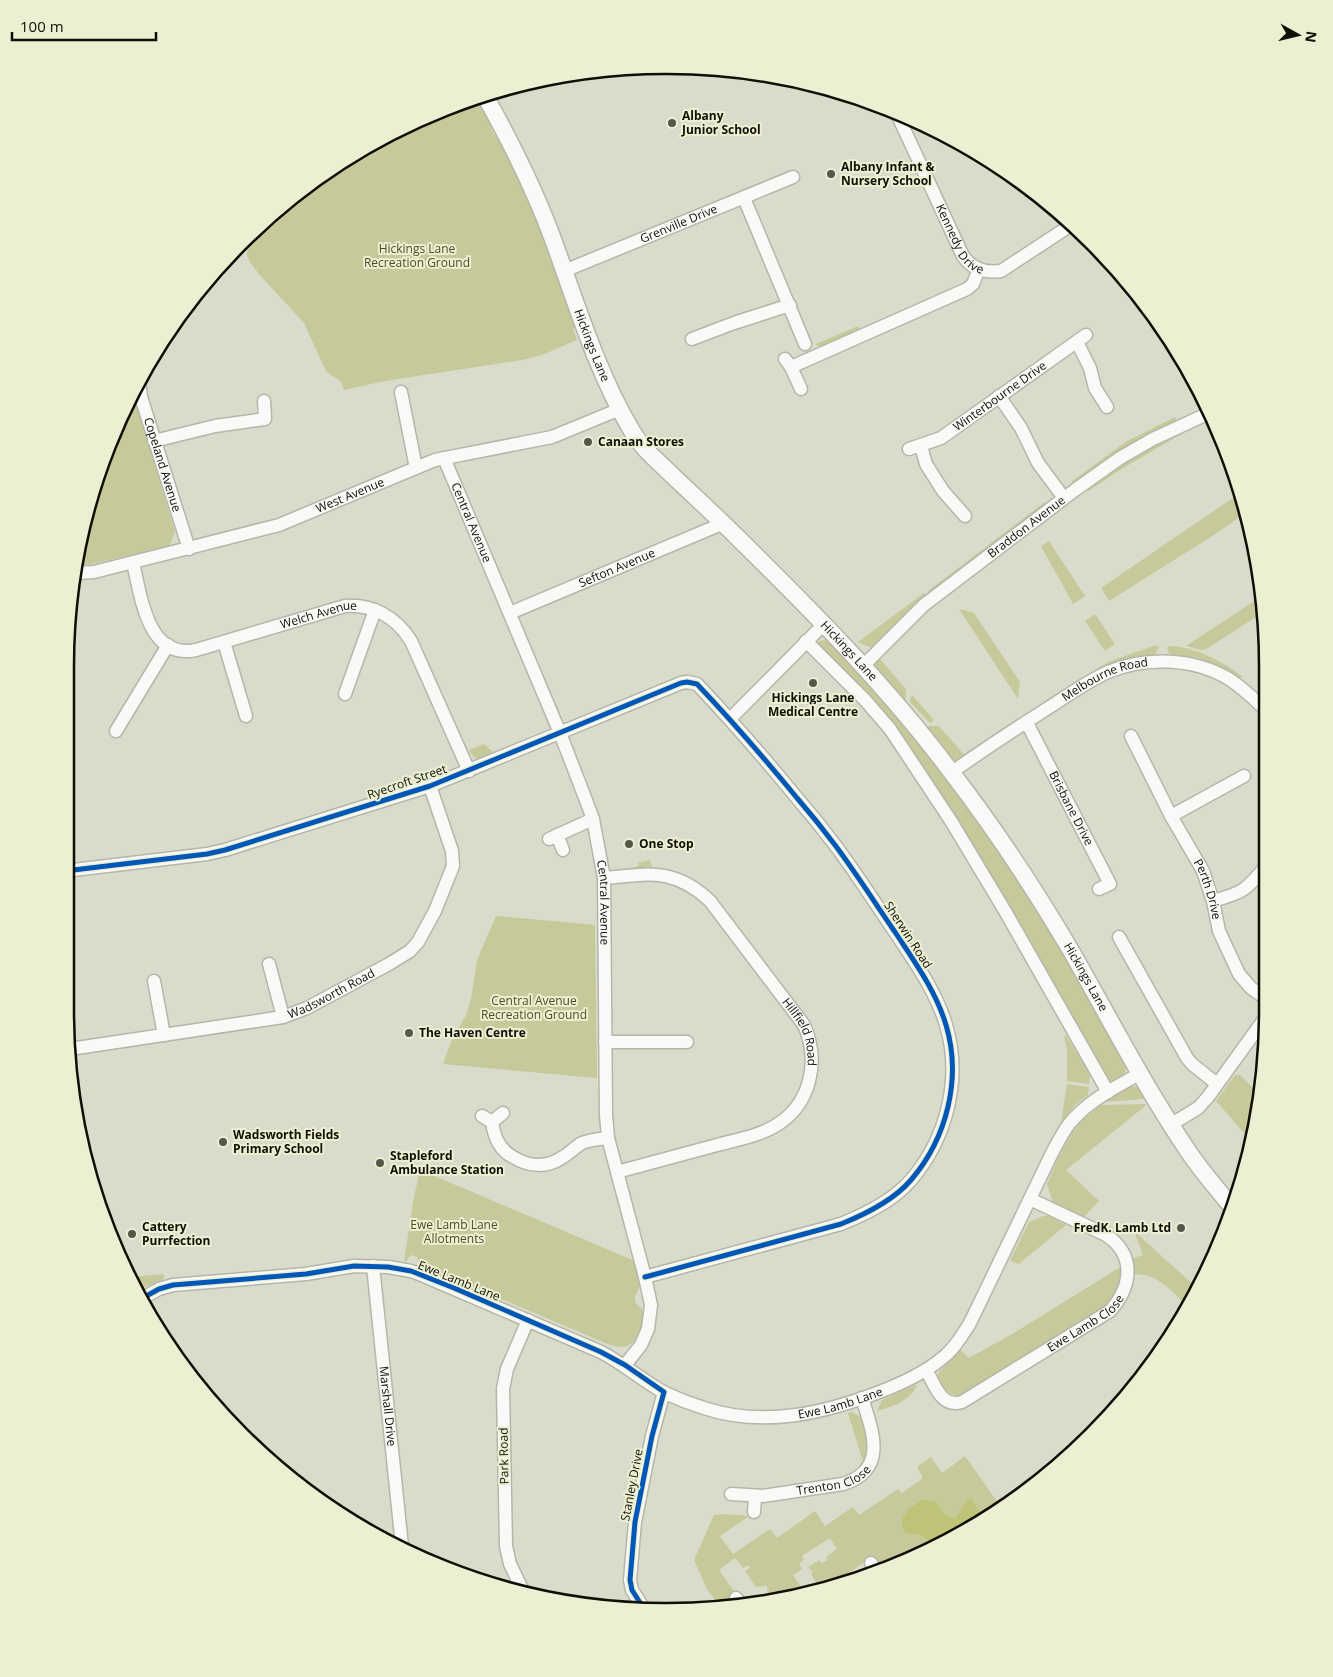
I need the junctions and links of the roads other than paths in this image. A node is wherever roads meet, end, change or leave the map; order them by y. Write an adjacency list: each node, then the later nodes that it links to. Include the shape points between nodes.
1 (488, 101): 7 (main road, Hickings Lane, via 522,165)
2 (901, 123): 6 (street, Kennedy Drive, via 963,256)
3 (793, 177): 4 (street, Grenville Drive)
4 (744, 198): 7 (street, Grenville Drive); 8 (street)
5 (1065, 229): 6 (street, Kennedy Drive, via 1001,271)
6 (978, 269): 11 (street, via 973,284 967,289 877,336 788,363)
7 (564, 271): 17 (main road, Hickings Lane)
8 (790, 305): 9 (street); 10 (street)
9 (692, 339)
10 (805, 344)
11 (801, 389)
12 (402, 392): 21 (street)
13 (141, 393): 19 (street, Copeland Avenue)
14 (999, 396): 16 (street, Winterbourne Drive, via 1082,339 1095,388); 22 (street, via 1021,428 1038,463); 23 (street, Winterbourne Drive, via 942,438 915,447 943,491 958,500)
15 (264, 401): 19 (street, via 265,419)
16 (1107, 407)
17 (620, 410): 20 (street, West Avenue, via 552,437); 24 (main road, Hickings Lane, via 647,451)
18 (1203, 416): 22 (street, Braddon Avenue, via 1120,458)
19 (154, 440): 25 (street, Copeland Avenue)
20 (444, 458): 21 (street, West Avenue); 29 (street, Central Avenue)
21 (416, 468): 25 (street, West Avenue, via 279,525)
22 (1064, 498): 34 (street, Braddon Avenue, via 924,605)
23 (965, 516)
24 (724, 523): 29 (street, Sefton Avenue); 30 (main road, Hickings Lane)
25 (189, 549): 26 (street, West Avenue)
26 (133, 563): 27 (street, West Avenue); 33 (street, via 148,621 158,638)
27 (82, 573)
28 (375, 610): 32 (street, Welch Avenue, via 358,605 333,609); 35 (street); 43 (street, Welch Avenue, via 400,625 411,641)
29 (510, 613): 41 (street, Central Avenue)
30 (824, 623): 31 (street); 34 (main road, Hickings Lane)
31 (806, 641): 38 (street); 69 (street, Hickings Lane, via 865,700 895,737 951,821)
32 (224, 642): 33 (street, Welch Avenue, via 191,651); 37 (street)
33 (168, 646): 40 (street)
34 (863, 666): 45 (main road, Hickings Lane)
35 (345, 694)
36 (1259, 704): 39 (street, Melbourne Road, via 1235,683 1208,669 1180,662 1152,662 1126,665 1100,676)
37 (246, 716)
38 (730, 718): 41 (street, Ryecroft Street, via 698,684 688,682); 77 (street, Sherwin Road, via 835,844 922,974 946,1025 952,1057 952,1091 946,1118 931,1151 910,1180 877,1207 841,1224)
39 (1027, 723): 45 (street, Melbourne Road); 55 (street, Brisbane Drive, via 1110,884)
40 (116, 732)
41 (560, 733): 43 (street, Ryecroft Street); 48 (street, Central Avenue)
42 (1131, 736): 47 (street, Perth Drive, via 1155,771)
43 (469, 770): 46 (street, Ryecroft Street)
44 (1228, 770): 47 (street, via 1239,779)
45 (952, 772): 67 (main road, Hickings Lane, via 1006,848 1059,932)
46 (430, 786): 52 (street, Ryecroft Street, via 225,850); 61 (street, Wadsworth Road, via 452,851 452,866 435,912 418,942 390,964 307,1008)
47 (1171, 816): 56 (street, Perth Drive, via 1198,861)
48 (593, 819): 49 (street, via 553,837); 54 (street, Central Avenue)
49 (563, 850)
50 (1249, 865): 51 (street)
51 (1259, 868)
52 (74, 870)
53 (1259, 874): 56 (street, via 1244,891)
54 (604, 878): 64 (street, Central Avenue); 73 (street, Hillfield Road, via 660,874 697,889 710,901 804,1025 811,1044 812,1064 807,1089 800,1102 777,1125 753,1135)
55 (1099, 890)
56 (1213, 901): 60 (street, Perth Drive, via 1219,931 1239,974)
57 (1127, 942): 68 (street, via 1187,1058)
58 (269, 964): 61 (street)
59 (154, 980): 63 (street)
60 (1259, 994)
61 (283, 1017): 63 (street, Wadsworth Road)
62 (1259, 1027): 68 (street)
63 (164, 1035): 66 (street, Wadsworth Road)
64 (605, 1042): 65 (street); 72 (street, Central Avenue)
65 (687, 1042)
66 (75, 1048)
67 (1139, 1074): 69 (street, Ewe Lamb Lane); 71 (main road, Hickings Lane)
68 (1217, 1084): 71 (street, via 1198,1108)
69 (1108, 1092): 74 (street, Ewe Lamb Lane, via 1090,1103 1065,1129)
70 (503, 1113): 72 (street, via 487,1119 495,1137 509,1155 528,1165 551,1164 582,1143)
71 (1170, 1125): 75 (main road, Hickings Lane)
72 (608, 1138): 73 (street, Central Avenue)
73 (617, 1172): 77 (street, Central Avenue)
74 (1030, 1199): 81 (street, Ewe Lamb Lane, via 970,1323 950,1351); 81 (street, Ewe Lamb Close, via 1116,1241 1128,1270 1127,1282 1118,1302 1110,1311 962,1402 950,1402 942,1397)
75 (1227, 1202)
76 (373, 1266): 78 (street, Ewe Lamb Lane, via 173,1285); 79 (street, Ewe Lamb Lane, via 411,1271); 87 (street, Marshall Drive)
77 (645, 1277): 80 (street, Central Avenue, via 651,1305 648,1329)
78 (147, 1295)
79 (528, 1320): 80 (street, Ewe Lamb Lane); 88 (street, Park Road, via 507,1369 503,1389 506,1546)
80 (625, 1366): 82 (street, Ewe Lamb Lane)
81 (926, 1370): 83 (street, Ewe Lamb Lane)
82 (664, 1392): 83 (street, Ewe Lamb Lane, via 706,1409 765,1418 819,1411); 89 (street, Stanley Drive, via 634,1522 630,1580)
83 (862, 1398): 85 (street, Trenton Close, via 874,1444 873,1456 864,1473 842,1484)
84 (732, 1494): 85 (street, Trenton Close)
85 (755, 1497): 86 (street)
86 (754, 1512)
87 (401, 1541)
88 (520, 1585)
89 (637, 1602)

